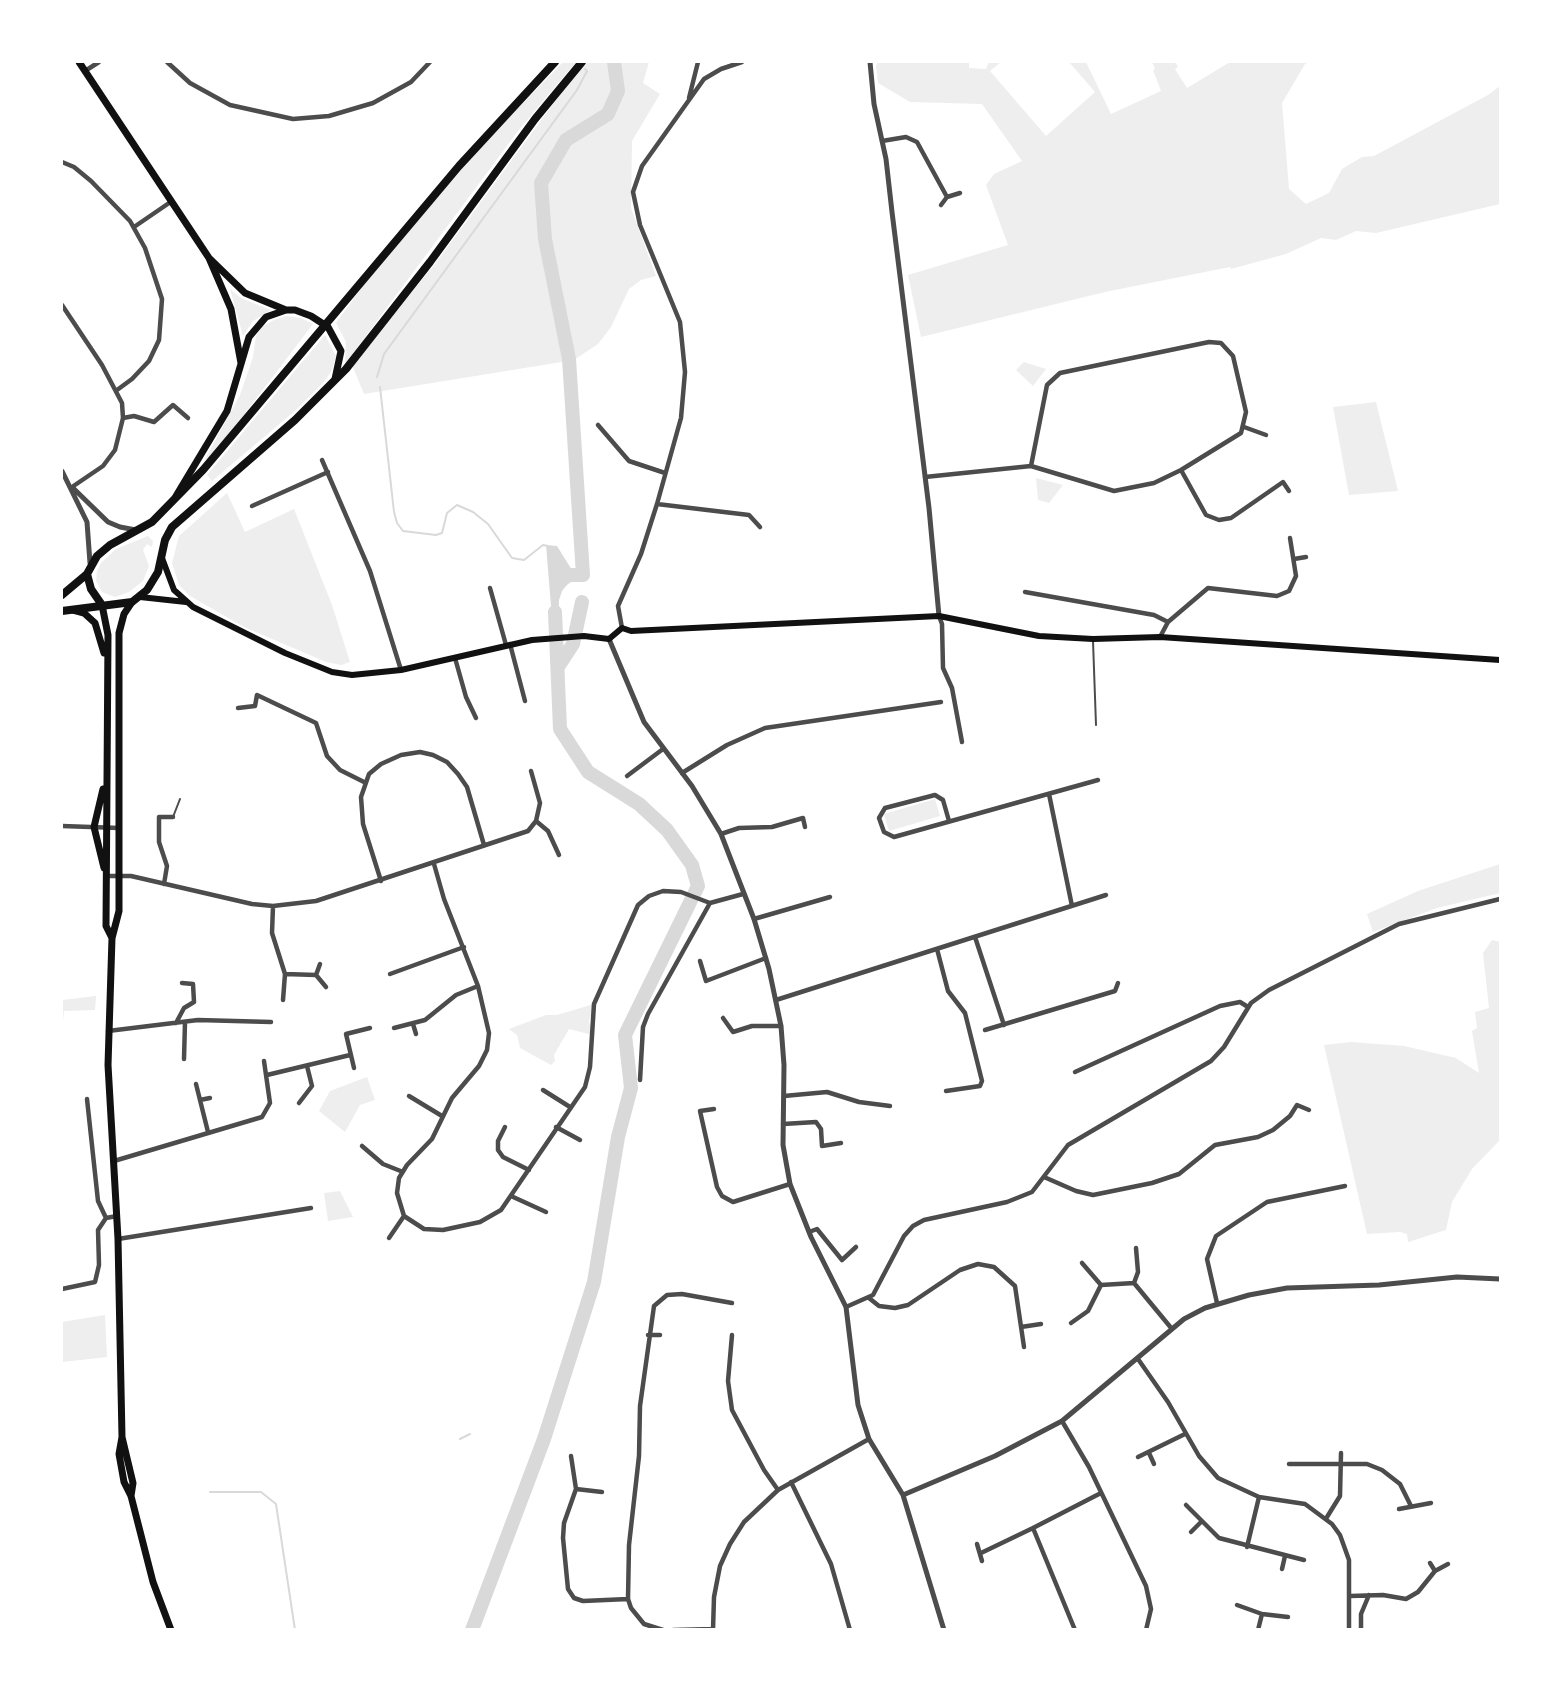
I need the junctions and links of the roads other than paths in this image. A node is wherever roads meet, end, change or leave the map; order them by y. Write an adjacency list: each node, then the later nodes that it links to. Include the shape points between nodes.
1 (79, 62): 11 (main road)
2 (99, 62): 11 (street)
3 (168, 62): 4 (street, via 190,83 230,105 293,119 329,116 373,103 411,82)
4 (430, 62)
5 (555, 62): 40 (highway, via 459,166 204,470)
6 (582, 62): 24 (highway)
7 (699, 62): 12 (street)
8 (742, 62): 10 (street)
9 (870, 62): 13 (street)
10 (730, 63): 12 (street, via 704,80)
11 (85, 70): 17 (main road)
12 (687, 103): 36 (street, via 642,166 633,192 640,225 680,322 685,372 681,418)
13 (882, 141): 16 (street, via 906,137 917,142); 37 (street)
14 (62, 162): 19 (street, via 91,181)
15 (960, 193): 16 (street)
16 (947, 197): 18 (street)
17 (172, 201): 19 (street); 20 (main road)
18 (941, 205)
19 (134, 227): 25 (street, via 155,273 162,299 161,321 159,340 149,362)
20 (209, 258): 22 (main road, via 245,293); 23 (main road, via 231,309)
21 (62, 305): 25 (street)
22 (286, 310): 23 (main road, via 268,316 253,329); 24 (main road, via 303,312 320,321 336,337 341,354)
23 (241, 363): 40 (main road, via 227,411)
24 (332, 384): 46 (highway, via 176,522 165,540)
25 (117, 390): 26 (street)
26 (123, 417): 27 (street, via 154,422 173,405); 38 (street, via 116,450 103,466)
27 (188, 418)
28 (598, 425): 36 (street, via 629,462)
29 (1244, 427): 30 (street); 32 (street, via 1246,412 1233,356 1221,344 1209,342 1060,373 1045,393); 33 (street, via 1233,439)
30 (1266, 435)
31 (322, 460): 35 (street)
32 (1031, 466): 33 (street, via 1114,490 1145,486); 37 (street)
33 (1181, 470): 39 (street, via 1206,514 1219,520 1231,518 1282,482)
34 (62, 471): 38 (street)
35 (328, 472): 42 (street); 69 (street, via 370,571)
36 (665, 473): 41 (street)
37 (925, 477): 59 (street)
38 (72, 488): 44 (street, via 113,525); 49 (street, via 87,522)
39 (1289, 490)
40 (175, 497): 44 (highway)
41 (657, 504): 43 (street, via 749,515); 61 (street, via 618,606)
42 (252, 506)
43 (760, 528)
44 (140, 530): 49 (highway, via 107,547)
45 (1290, 538): 48 (street)
46 (162, 556): 54 (highway, via 155,577); 56 (main road, via 171,583)
47 (1306, 557): 48 (street)
48 (1294, 559): 60 (street, via 1295,582 1281,595 1208,588)
49 (90, 563): 50 (highway)
50 (87, 574): 53 (highway); 57 (highway, via 91,590)
51 (490, 588): 65 (street)
52 (1025, 592): 60 (street, via 1154,615)
53 (62, 595)
54 (140, 597): 55 (highway); 56 (main road)
55 (132, 602): 57 (highway); 93 (main road, via 119,633)
56 (186, 602): 69 (main road, via 248,637 332,672 366,675)
57 (102, 605): 58 (highway); 68 (main road, via 107,628)
58 (64, 610): 68 (main road, via 84,613 95,622)
59 (939, 616): 61 (main road, via 631,631); 64 (main road, via 1040,636); 75 (street, via 944,668)
60 (1168, 622): 62 (street)
61 (622, 628): 63 (main road)
62 (1160, 637): 64 (main road); 67 (main road)
63 (609, 639): 65 (main road, via 584,636); 76 (street, via 644,722)
64 (1093, 639): 74 (lane)
65 (508, 645): 66 (main road); 70 (street)
66 (455, 658): 69 (main road); 73 (street)
67 (1500, 660)
68 (106, 662): 77 (main road)
69 (401, 670)
70 (525, 701)
71 (941, 702): 79 (street, via 765,728 727,745)
72 (238, 708): 82 (street, via 255,706 257,695 316,723 327,756 340,770)
73 (476, 718)
74 (1096, 725)
75 (962, 742)
76 (663, 749): 79 (street); 80 (street)
77 (106, 769): 89 (main road); 90 (main road)
78 (531, 771): 86 (street, via 540,799)
79 (682, 773): 94 (street)
80 (627, 776)
81 (1098, 780): 83 (street)
82 (364, 782): 98 (street, via 381,764 400,755 420,752 447,762 467,787); 103 (street, via 363,824)
83 (1049, 794): 87 (street); 111 (street)
84 (180, 799): 85 (lane)
85 (173, 817): 104 (street, via 159,817 159,842 167,866)
86 (536, 821): 97 (street, via 545,826); 98 (street, via 528,831)
87 (949, 821): 87 (street, via 944,800 935,795 885,808 879,818 890,837)
88 (62, 826): 89 (street)
89 (94, 826): 90 (street); 101 (main road)
90 (107, 827): 93 (street); 101 (main road)
91 (772, 827): 92 (street, via 803,818); 94 (street, via 739,828); 95 (street)
92 (805, 827)
93 (119, 828): 102 (main road)
94 (721, 834): 105 (street)
95 (773, 836)
96 (561, 841): 97 (street)
97 (554, 844): 99 (street)
98 (484, 845): 100 (street)
99 (559, 855)
100 (434, 864): 103 (street); 115 (street)
101 (106, 876): 102 (street); 114 (main road, via 106,926)
102 (119, 876): 104 (street); 114 (main road, via 119,910)
103 (381, 881): 110 (street, via 316,901)
104 (164, 884): 110 (street, via 232,901)
105 (743, 894): 109 (street); 112 (street)
106 (1106, 895): 111 (street)
107 (830, 897): 112 (street)
108 (1500, 899): 131 (street, via 1399,924 1305,969 1256,998)
109 (708, 902): 151 (street, via 643,1027); 162 (street, via 673,891 658,892 646,898 635,911 597,993 589,1076)
110 (273, 906): 120 (street, via 272,933)
111 (1072, 906): 113 (street)
112 (754, 919): 117 (street)
113 (975, 937): 116 (street); 137 (street)
114 (112, 938): 142 (main road)
115 (464, 947): 121 (street); 125 (street)
116 (937, 949): 130 (street); 154 (street, via 948,991 965,1013 982,1081 980,1086)
117 (766, 958): 118 (street, via 706,981); 130 (street)
118 (700, 961)
119 (320, 964): 122 (street)
120 (285, 974): 122 (street); 129 (street)
121 (390, 974)
122 (316, 975): 126 (street)
123 (182, 983): 135 (street, via 193,984 194,1002 184,1008)
124 (1118, 983): 127 (street)
125 (478, 986): 136 (street, via 456,995 433,1017); 165 (street, via 489,1033 487,1050)
126 (326, 987)
127 (1115, 991): 128 (street); 137 (street)
128 (1123, 995)
129 (283, 1000)
130 (776, 1000): 138 (street)
131 (1248, 1007): 149 (street, via 1240,1002 1220,1006); 176 (street, via 1211,1061 1068,1145)
132 (723, 1018): 138 (street, via 733,1032 752,1026)
133 (185, 1022): 134 (street); 135 (street); 145 (street)
134 (271, 1022)
135 (176, 1023): 142 (street)
136 (413, 1024): 140 (street); 143 (street)
137 (1004, 1025): 141 (street)
138 (781, 1026): 156 (street)
139 (370, 1028): 144 (street, via 346,1034)
140 (394, 1028)
141 (985, 1030)
142 (108, 1031): 173 (main road)
143 (416, 1034)
144 (350, 1055): 147 (street); 148 (street)
145 (184, 1059)
146 (264, 1061): 150 (street)
147 (306, 1066): 150 (street); 160 (street, via 312,1086)
148 (354, 1068)
149 (1075, 1072)
150 (267, 1075): 169 (street, via 270,1104 262,1117)
151 (640, 1080)
152 (196, 1084): 159 (street)
153 (543, 1090): 162 (street)
154 (946, 1091)
155 (409, 1096): 165 (street)
156 (784, 1096): 161 (street, via 827,1092); 166 (street)
157 (210, 1098): 159 (street)
158 (87, 1099): 184 (street, via 98,1201)
159 (200, 1101): 169 (street)
160 (298, 1102)
161 (890, 1106)
162 (570, 1107): 168 (street)
163 (714, 1109): 177 (street, via 700,1111 722,1196 733,1202)
164 (1309, 1110): 176 (street, via 1297,1105 1284,1122 1266,1134 1215,1145 1179,1174 1152,1183 1093,1195)
165 (442, 1116): 175 (street, via 432,1139)
166 (783, 1124): 171 (street, via 816,1122 822,1129 822,1146); 177 (street)
167 (505, 1127): 174 (street, via 498,1150 503,1157)
168 (556, 1127): 170 (street); 174 (street)
169 (208, 1132): 173 (street)
170 (580, 1140)
171 (841, 1143)
172 (362, 1146): 175 (street, via 383,1164)
173 (114, 1161): 182 (main road)
174 (529, 1170): 179 (street)
175 (403, 1172): 183 (street, via 397,1193)
176 (1044, 1177): 196 (street, via 1024,1197 934,1217 913,1226)
177 (790, 1184): 185 (street)
178 (1345, 1186): 199 (street, via 1267,1202 1216,1236 1207,1259)
179 (511, 1196): 181 (street); 183 (street, via 492,1218 451,1229 424,1228)
180 (311, 1208): 187 (street)
181 (546, 1212)
182 (117, 1216): 184 (street); 187 (main road)
183 (404, 1216): 186 (street)
184 (106, 1218): 194 (street, via 98,1230 99,1265 95,1282)
185 (809, 1232): 188 (street, via 817,1229 842,1260); 200 (street)
186 (389, 1238)
187 (118, 1239): 253 (main road, via 122,1437 133,1483 131,1496 153,1582)
188 (856, 1247)
189 (1136, 1248): 192 (street)
190 (1082, 1263): 193 (street)
191 (1500, 1279): 199 (street, via 1456,1277 1287,1288)
192 (1134, 1283): 193 (street); 204 (street)
193 (1101, 1285): 201 (street, via 1088,1311)
194 (62, 1289)
195 (724, 1292): 197 (street)
196 (869, 1298): 200 (street); 203 (street, via 879,1306 908,1305 960,1270 978,1264 994,1267 1015,1286)
197 (722, 1300): 198 (street); 205 (street, via 667,1295 654,1306)
198 (732, 1303)
199 (1217, 1303): 204 (street)
200 (846, 1307): 214 (street, via 853,1382)
201 (1071, 1323)
202 (1041, 1324): 203 (street)
203 (1021, 1327): 210 (street)
204 (1172, 1329): 211 (street)
205 (648, 1335): 206 (street); 249 (street, via 629,1545)
206 (660, 1335)
207 (732, 1335): 208 (street)
208 (731, 1346): 209 (street); 224 (street, via 728,1381 732,1410)
209 (740, 1347)
210 (1024, 1347)
211 (1138, 1359): 212 (street); 213 (street)
212 (1062, 1421): 226 (street); 227 (street, via 995,1456)
213 (1185, 1434): 215 (street); 228 (street, via 1218,1478)
214 (869, 1439): 222 (street); 227 (street)
215 (1149, 1453): 218 (street); 219 (street)
216 (1341, 1453): 221 (street)
217 (571, 1456): 223 (street)
218 (1138, 1457)
219 (1154, 1464)
220 (1289, 1464): 221 (street)
221 (1340, 1464): 231 (street, via 1367,1464 1382,1470 1400,1484); 233 (street, via 1340,1496)
222 (791, 1482): 224 (street); 257 (street, via 825,1548)
223 (576, 1489): 225 (street); 249 (street, via 564,1523 568,1589 574,1598 583,1601)
224 (778, 1491): 256 (street, via 744,1522 725,1554 715,1588)
225 (602, 1492)
226 (1101, 1493): 235 (street); 260 (street, via 1146,1586 1151,1609)
227 (903, 1495): 258 (street)
228 (1259, 1497): 233 (street, via 1305,1504); 238 (street)
229 (1431, 1503): 231 (street)
230 (1186, 1505): 234 (street)
231 (1411, 1506): 232 (street)
232 (1399, 1509)
233 (1326, 1517): 248 (street, via 1346,1546)
234 (1202, 1522): 236 (street); 238 (street, via 1219,1538)
235 (1033, 1528): 239 (street); 259 (street)
236 (1191, 1532)
237 (977, 1544): 239 (street)
238 (1247, 1547): 240 (street)
239 (981, 1553): 242 (street)
240 (1285, 1556): 241 (street); 245 (street)
241 (1304, 1560)
242 (982, 1561)
243 (1430, 1563): 246 (street)
244 (1448, 1564): 246 (street)
245 (1282, 1569)
246 (1435, 1571): 247 (street, via 1418,1592 1406,1599)
247 (1369, 1594): 248 (street); 263 (street, via 1361,1614)
248 (1350, 1596): 262 (street)
249 (628, 1599): 254 (street, via 644,1624)
250 (1237, 1605): 251 (street)
251 (1262, 1614): 252 (street); 261 (street)
252 (1288, 1617)
253 (171, 1629)
254 (663, 1629)
255 (673, 1629): 256 (street)
256 (713, 1629)
257 (850, 1629)
258 (944, 1629)
259 (1075, 1629)
260 (1146, 1629)
261 (1258, 1629)
262 (1349, 1629)
263 (1361, 1629)

